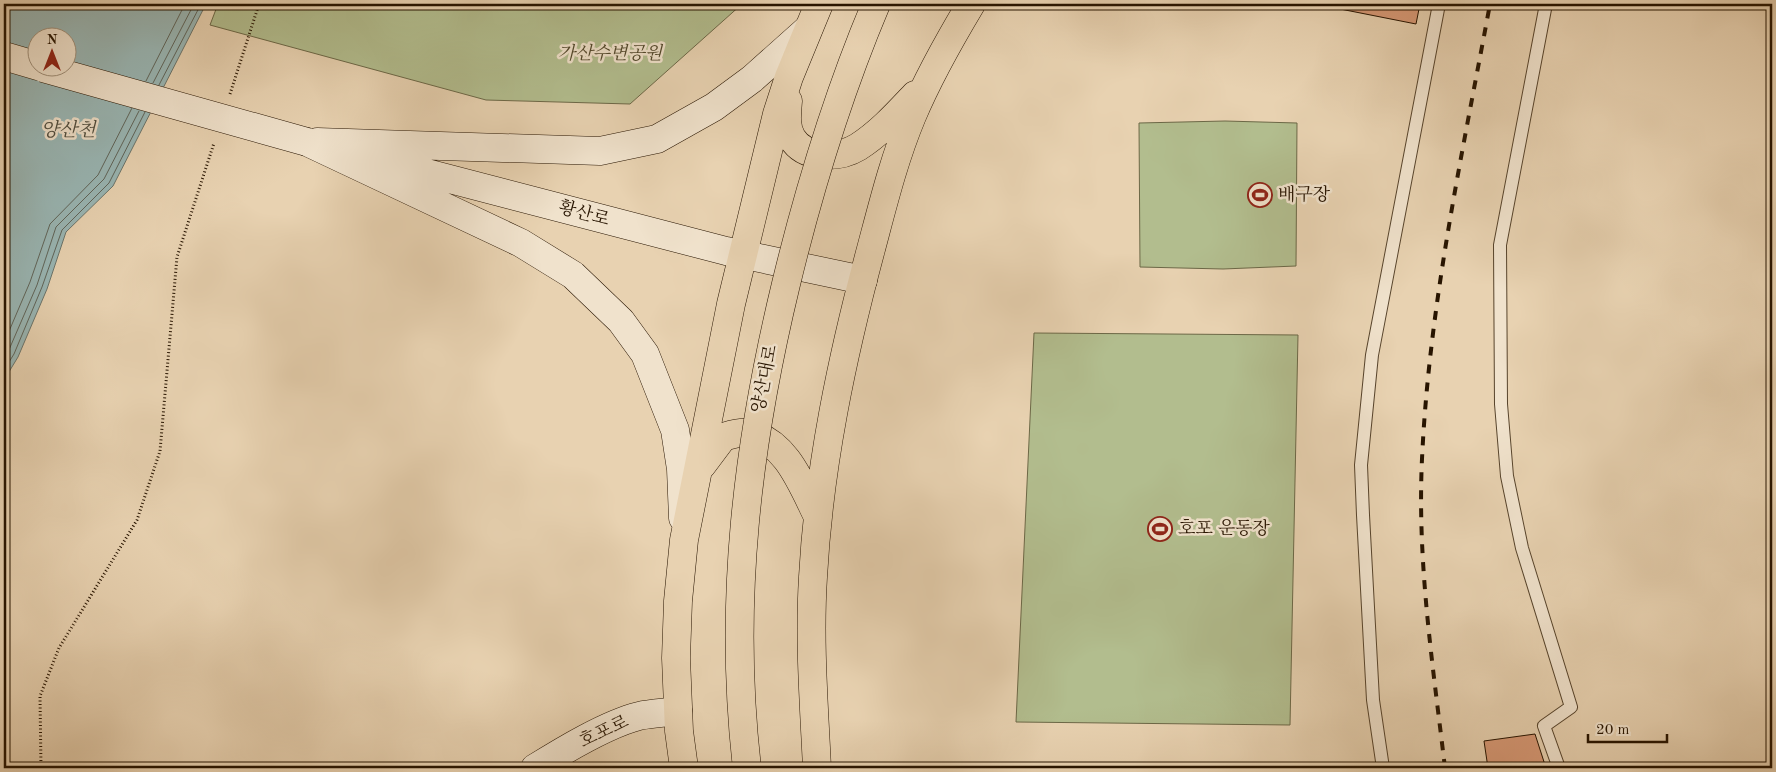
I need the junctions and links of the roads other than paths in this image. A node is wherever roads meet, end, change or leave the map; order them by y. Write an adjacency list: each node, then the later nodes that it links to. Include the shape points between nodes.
1 (819, 4): 6 (main road)
2 (876, 4): 21 (main road, 양산대로, bridge, via 854,55 800,225 755,434 739,592 742,729)
3 (971, 4): 9 (main road)
4 (1438, 4): 23 (lane, via 1372,355 1362,465 1373,700)
5 (1546, 4): 24 (lane, via 1500,245 1501,404 1507,476 1522,548 1571,707 1544,726)
6 (808, 29): 10 (main road); 12 (main road, via 714,108 657,139 600,151)
7 (4, 56): 8 (main road)
8 (28, 63)
9 (934, 72): 10 (main road, via 884,127 857,148 831,156 803,150 792,139 787,124); 14 (main road, via 912,116 893,169)
10 (789, 77): 13 (main road)
11 (78, 78): 12 (main road, bridge)
12 (307, 142): 13 (main road, 황산로); 17 (main road, via 521,242 573,274 621,321 645,354 675,430 681,469)
13 (743, 255): 14 (main road, 황산로); 15 (main road)
14 (863, 280): 16 (main road, via 829,435)
15 (698, 471): 16 (main road, via 723,437 744,433 762,438 776,448 793,468); 17 (main road)
16 (818, 516): 22 (main road, via 813,580)
17 (684, 540): 18 (main road, via 678,601)
18 (678, 711): 19 (main road, 호포로, via 622,722); 20 (main road)
19 (535, 768)
20 (684, 768)
21 (747, 768)
22 (817, 768)
23 (1383, 768)
24 (1559, 768)

